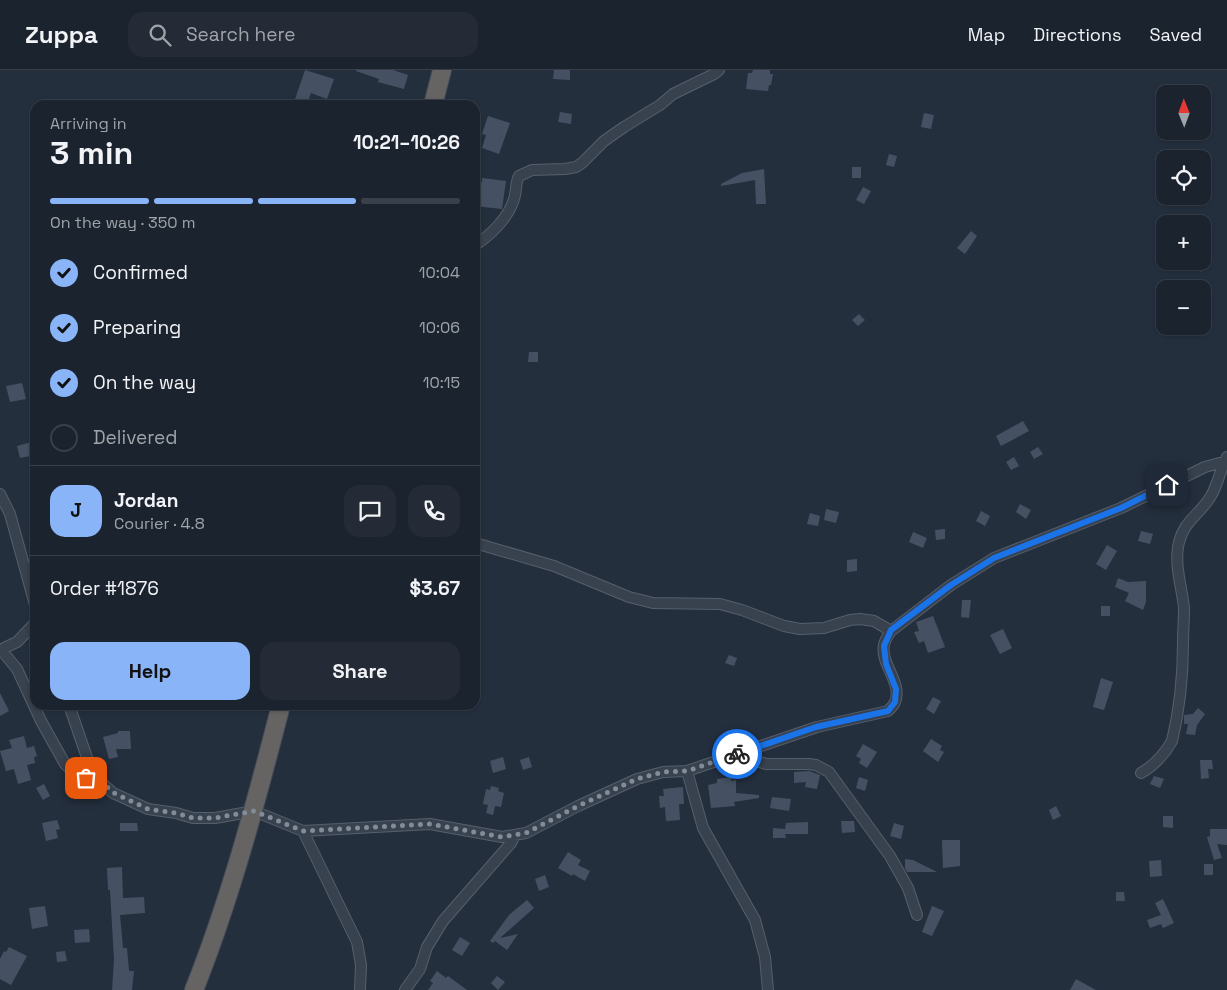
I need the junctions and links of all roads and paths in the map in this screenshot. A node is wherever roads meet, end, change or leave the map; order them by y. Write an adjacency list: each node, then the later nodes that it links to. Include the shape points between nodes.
1 (442, 70): 3 (highway)
2 (719, 70): 4 (street, via 673,94 660,106 624,127 576,167 524,172 516,181 514,198 507,213)
3 (434, 100)
4 (480, 242)
5 (1226, 459): 10 (street, via 1205,466 1121,508 994,558 958,580); 17 (street, via 1211,496 1190,519 1179,545 1177,561 1184,608 1180,704 1169,747)
6 (0, 494): 8 (street, via 10,514)
7 (480, 544): 10 (street, via 554,566 629,597 653,603 720,604 800,630 860,619 874,621)
8 (30, 587)
9 (30, 628): 11 (street, via 3,652 17,670)
10 (891, 630): 15 (street, via 884,646 886,664 896,689 895,702 888,711 816,727)
11 (30, 698)
12 (36, 710): 18 (street, via 73,772 86,778)
13 (71, 710): 18 (street)
14 (280, 710): 19 (highway)
15 (736, 754): 16 (street); 22 (street, via 766,764 809,764 829,772 890,856 908,888)
16 (687, 771): 21 (street, via 663,772 637,779 526,833); 26 (street, via 703,828 755,920 765,957)
17 (1142, 773)
18 (93, 775): 19 (street, via 114,793 148,809 193,818 215,818)
19 (254, 811): 20 (street); 23 (highway, via 216,935)
20 (303, 831): 21 (street, via 430,824 502,837); 24 (street, via 357,942 361,965)
21 (515, 835): 25 (street, via 443,921 427,947 420,970)
22 (917, 915)
23 (194, 990)
24 (360, 990)
25 (405, 990)
26 (768, 990)

